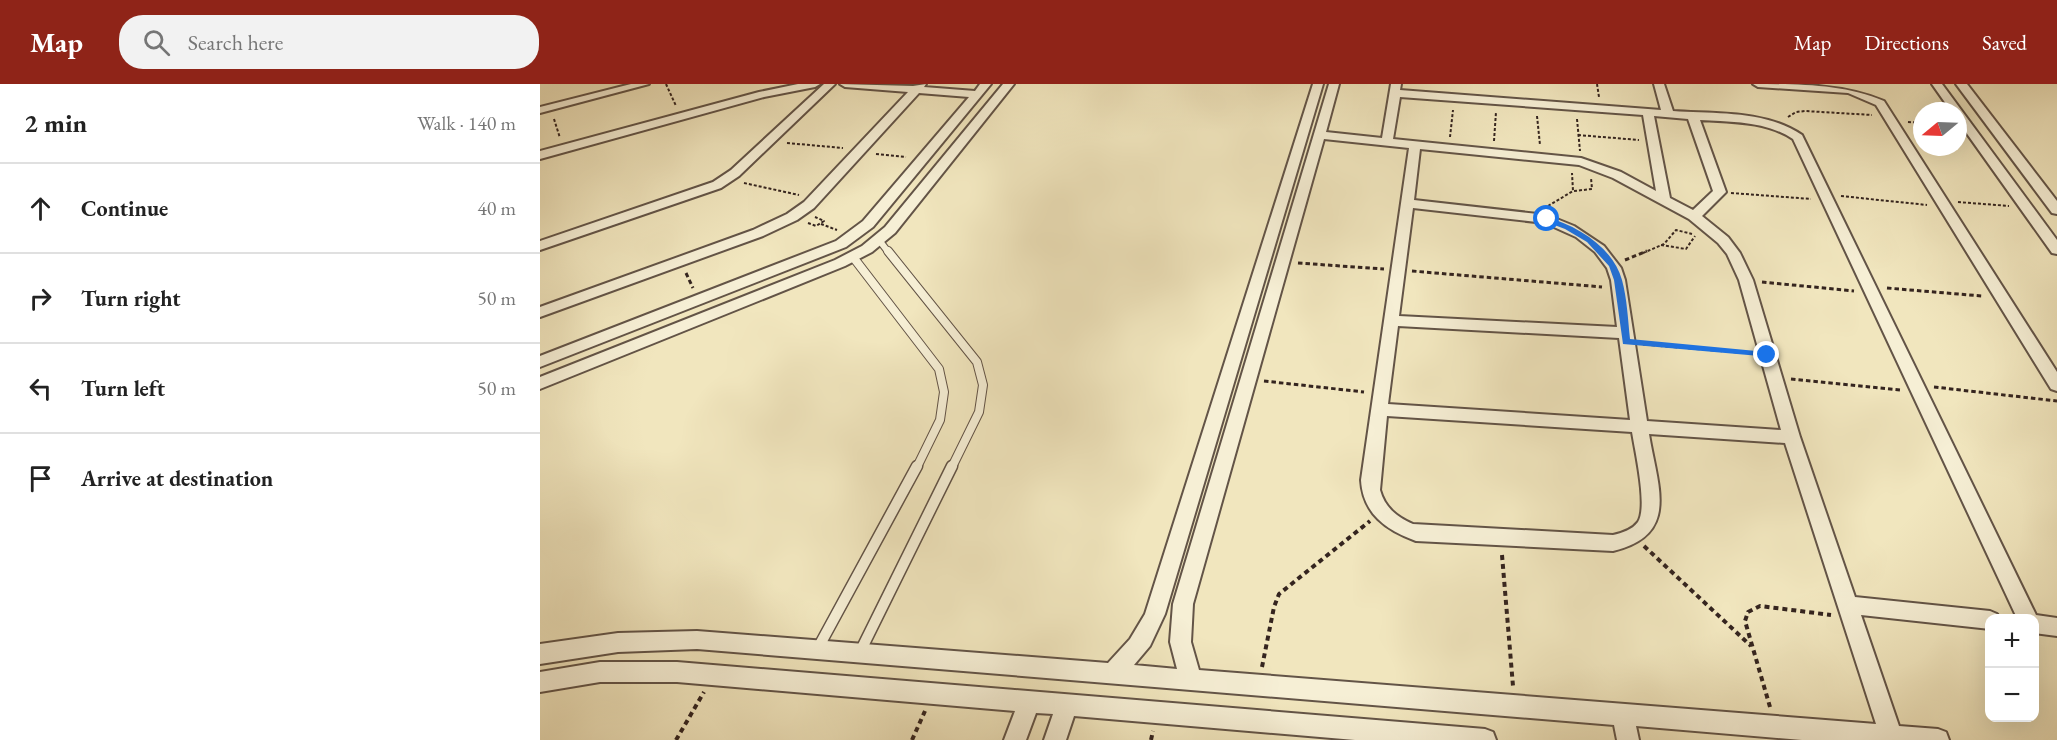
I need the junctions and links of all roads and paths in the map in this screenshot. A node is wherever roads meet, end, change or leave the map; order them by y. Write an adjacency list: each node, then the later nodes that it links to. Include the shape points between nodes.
1 (644, 84): 21 (street)
2 (666, 84): 24 (path)
3 (815, 84): 24 (street)
4 (830, 84): 34 (street)
5 (845, 84): 13 (street)
6 (1009, 84): 58 (street)
7 (1318, 84): 100 (street, via 1155,614 1143,641)
8 (1334, 84): 31 (street)
9 (1659, 84): 23 (street)
10 (1758, 84): 26 (street, via 1856,92 1880,103)
11 (1937, 84): 18 (street)
12 (1961, 84): 30 (street)
13 (918, 87): 15 (street); 39 (street)
14 (1395, 88): 16 (street); 35 (street)
15 (981, 89): 43 (street)
16 (1454, 98): 17 (street); 37 (path)
17 (1497, 101): 19 (street); 40 (path)
18 (1950, 102)
19 (1536, 104): 20 (street); 42 (path)
20 (1576, 107): 22 (street); 32 (path)
21 (545, 109): 38 (path)
22 (1648, 113): 23 (street); 33 (street)
23 (1668, 114): 25 (street)
24 (680, 116): 38 (street)
25 (1693, 116): 28 (street); 47 (street)
26 (1889, 116): 28 (path, via 1800,111); 52 (street)
27 (1967, 125): 29 (street)
28 (1777, 126): 48 (street, via 1802,142)
29 (1972, 132): 30 (street); 53 (street)
30 (1999, 134): 54 (street)
31 (1319, 135): 35 (street); 64 (street)
32 (1578, 135): 33 (path); 44 (path)
33 (1653, 141): 50 (street)
34 (768, 142): 39 (path); 45 (street)
35 (1387, 142): 36 (street)
36 (1415, 144): 37 (street); 51 (street)
37 (1449, 147): 40 (street)
38 (563, 148): 41 (street)
39 (858, 151): 43 (path); 49 (street)
40 (1493, 152): 42 (street)
41 (540, 155)
42 (1541, 156): 44 (street)
43 (922, 158): 71 (street, via 868,224 852,237)
44 (1587, 166): 46 (path, via 1572,173); 46 (path, via 1593,187); 50 (street, via 1609,171)
45 (727, 179): 49 (path); 60 (street)
46 (1573, 191): 55 (path)
47 (1720, 192): 48 (path); 56 (street)
48 (1828, 197): 52 (path); 69 (street)
49 (816, 198): 63 (street, via 776,226)
50 (1665, 201): 56 (street)
51 (1407, 203): 55 (street); 66 (street)
52 (1943, 204): 53 (path); 70 (street)
53 (2027, 208): 61 (street)
54 (2057, 210)
55 (1531, 216): 65 (street, via 1579,234 1599,248)
56 (1694, 216): 57 (street)
57 (1702, 231): 59 (path, via 1676,230); 59 (path, via 1686,249); 67 (street, via 1733,254)
58 (879, 240): 62 (street); 97 (lane, via 963,342 977,362 982,385 979,412)
59 (1660, 245): 65 (path)
60 (540, 246)
61 (2057, 250)
62 (853, 257): 79 (street); 96 (lane, via 939,369 944,393 940,420 927,448)
63 (680, 261): 71 (path); 72 (street)
64 (1282, 261): 66 (path); 78 (street)
65 (1613, 265): 68 (street)
66 (1398, 270): 68 (path); 73 (street)
67 (1746, 280): 69 (path); 75 (street)
68 (1619, 288): 74 (street)
69 (1872, 290): 70 (path); 81 (street)
70 (2001, 297): 80 (street)
71 (699, 301): 76 (street)
72 (540, 312)
73 (1391, 321): 74 (street); 82 (street)
74 (1626, 338): 75 (path); 84 (street)
75 (1767, 355): 77 (street)
76 (540, 363)
77 (1774, 378): 81 (path); 85 (street)
78 (1248, 379): 82 (path); 102 (street, via 1180,618 1180,649)
79 (540, 383)
80 (2057, 385)
81 (1918, 388): 83 (path); 90 (street)
82 (1380, 401): 84 (street); 86 (street, via 1369,489)
83 (2057, 401)
84 (1639, 427): 85 (street); 87 (street, via 1651,514)
85 (1792, 437): 89 (street)
86 (1381, 513): 88 (street, via 1416,533); 104 (path, via 1279,594)
87 (1634, 537): 88 (street, via 1613,543); 95 (path)
88 (1500, 538): 108 (path)
89 (1850, 611): 91 (street); 95 (path, via 1755,607 1745,616); 111 (street)
90 (2025, 614)
91 (1985, 620)
92 (2039, 625): 93 (street)
93 (2057, 627)
94 (616, 642): 96 (street, via 697,640); 98 (street); 99 (street)
95 (1753, 648): 110 (path)
96 (818, 649): 97 (street)
97 (860, 652): 100 (street)
98 (540, 654)
99 (600, 672): 101 (street); 103 (street)
100 (1112, 673): 102 (street)
101 (714, 675): 105 (street); 112 (path)
102 (1192, 679): 104 (street)
103 (540, 682)
104 (1258, 684): 108 (street)
105 (933, 693): 106 (street); 113 (path)
106 (1029, 701): 107 (street); 114 (street)
107 (1067, 704): 115 (street); 116 (street)
108 (1514, 705): 109 (street)
109 (1623, 714): 110 (street); 117 (street)
110 (1775, 726): 111 (street)
111 (1891, 736): 118 (street)
112 (676, 740)
113 (912, 740)
114 (1015, 740)
115 (1055, 740)
116 (1485, 740)
117 (1628, 740)
118 (1938, 740)

